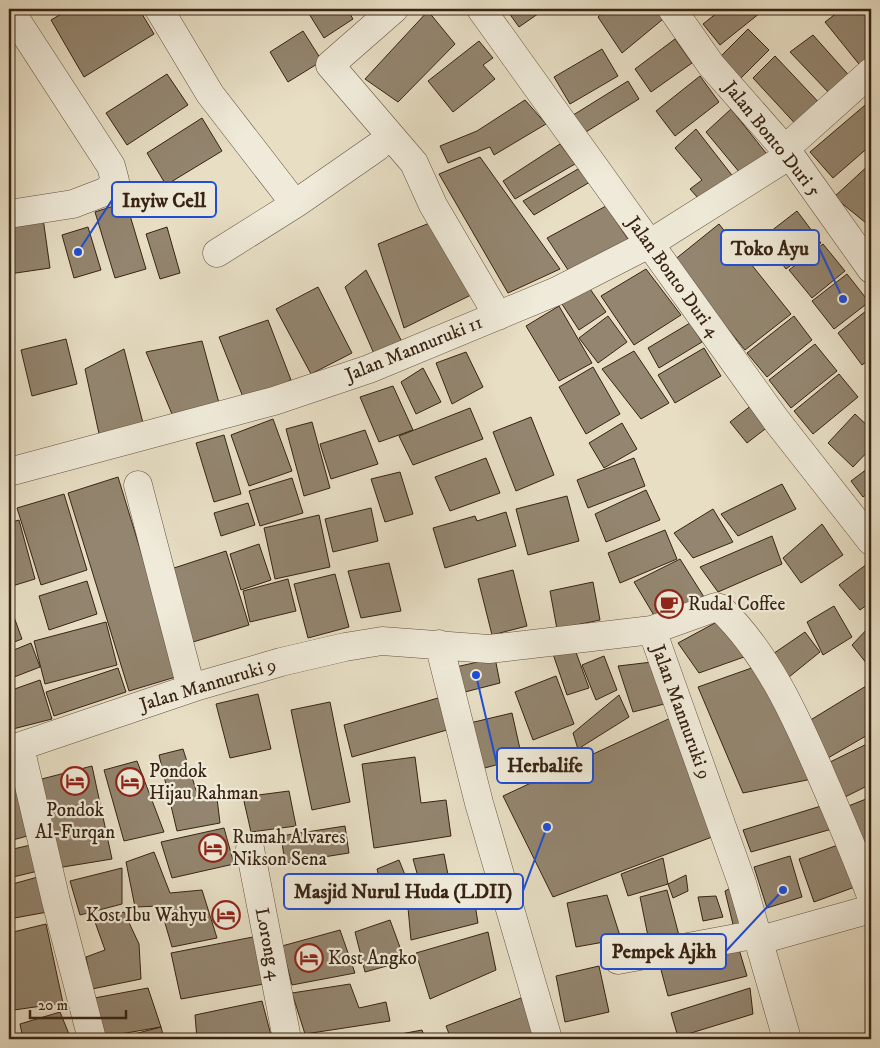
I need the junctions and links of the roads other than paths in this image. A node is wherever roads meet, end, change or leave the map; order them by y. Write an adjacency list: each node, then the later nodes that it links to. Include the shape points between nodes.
1 (9, 9): 10 (street, via 111,166 115,182 107,191 73,204)
2 (159, 9): 9 (street, via 210,94)
3 (394, 9): 14 (street, via 330,64 414,163 433,205)
4 (481, 9): 11 (street, Jalan Bonto Duri 4)
5 (672, 9): 8 (street, Jalan Bonto Duri 5, via 711,65)
6 (871, 72): 8 (street, Jalan Mannuruki 11)
7 (377, 147): 9 (street)
8 (787, 152): 11 (street, Jalan Mannuruki 11); 13 (street, Jalan Bonto Duri 5)
9 (295, 204): 12 (street)
10 (9, 214)
11 (649, 244): 14 (street, Jalan Mannuruki 11, via 558,291); 17 (street, Jalan Bonto Duri 4, via 776,420)
12 (217, 254)
13 (871, 269)
14 (498, 316): 15 (street, Jalan Mannuruki 11, via 369,369 274,401)
15 (9, 472)
16 (138, 485): 20 (street)
17 (871, 541)
18 (652, 630): 19 (street, Jalan Mannuruki 9, via 489,649); 23 (street, via 716,607 740,630 765,663 797,722); 25 (street, Jalan Mannuruki 9)
19 (426, 643): 20 (street, Jalan Mannuruki 9, via 382,641 346,647); 29 (street, via 479,803)
20 (191, 688): 21 (street, Jalan Mannuruki 9)
21 (14, 749): 27 (street)
22 (250, 849): 28 (street, Lorong 4)
23 (871, 896)
24 (871, 909): 25 (street)
25 (759, 937): 26 (street); 30 (street, Jalan Mannuruki 9)
26 (618, 960)
27 (92, 1039)
28 (287, 1039)
29 (548, 1039)
30 (787, 1039)

